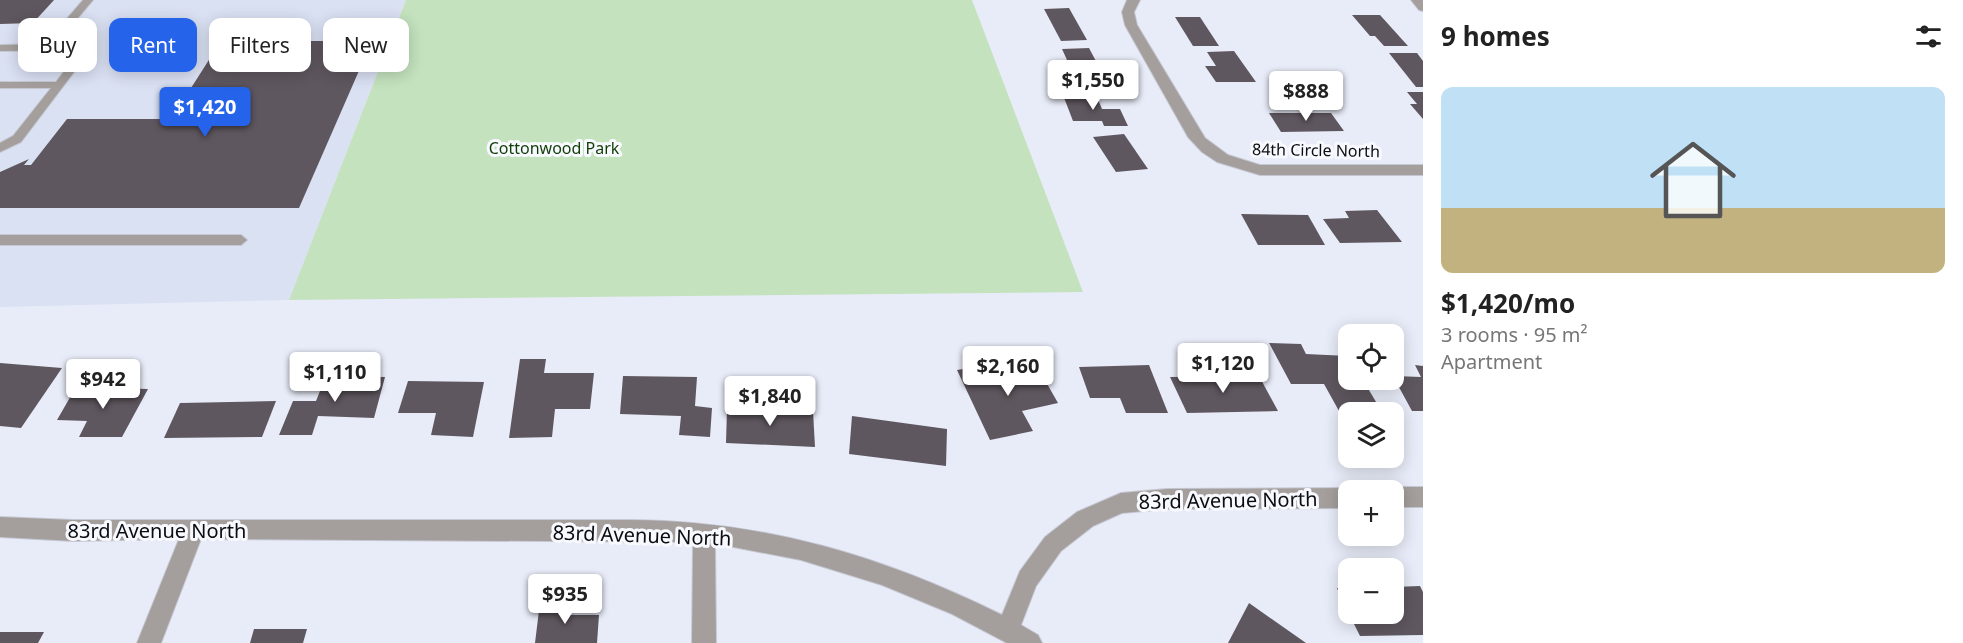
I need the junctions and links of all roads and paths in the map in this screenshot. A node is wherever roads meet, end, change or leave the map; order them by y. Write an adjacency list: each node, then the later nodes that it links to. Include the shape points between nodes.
1 (88, 0): 5 (lane)
2 (1134, 0): 12 (street, 84th Circle North, via 1128,7 1131,25 1193,134 1202,147 1219,158 1260,170)
3 (1417, 0): 4 (street)
4 (1423, 7)
5 (73, 18)
6 (0, 48): 7 (lane)
7 (18, 48)
8 (69, 72): 9 (lane)
9 (59, 85): 10 (lane); 11 (lane, via 17,139)
10 (0, 86)
11 (0, 148)
12 (1423, 170)
13 (0, 240): 14 (lane)
14 (241, 240)
15 (1404, 497): 16 (street)
16 (1423, 497)
17 (1338, 498): 21 (street, 83rd Avenue North, via 1121,503 1085,519 1053,543 1028,579)
18 (0, 527): 19 (street, 83rd Avenue North, via 49,531)
19 (194, 529): 20 (street, 83rd Avenue North); 22 (street)
20 (704, 533): 21 (street, 83rd Avenue North, via 817,554 910,584); 23 (street)
21 (1008, 629): 24 (street)
22 (149, 643)
23 (704, 643)
24 (1030, 643)

